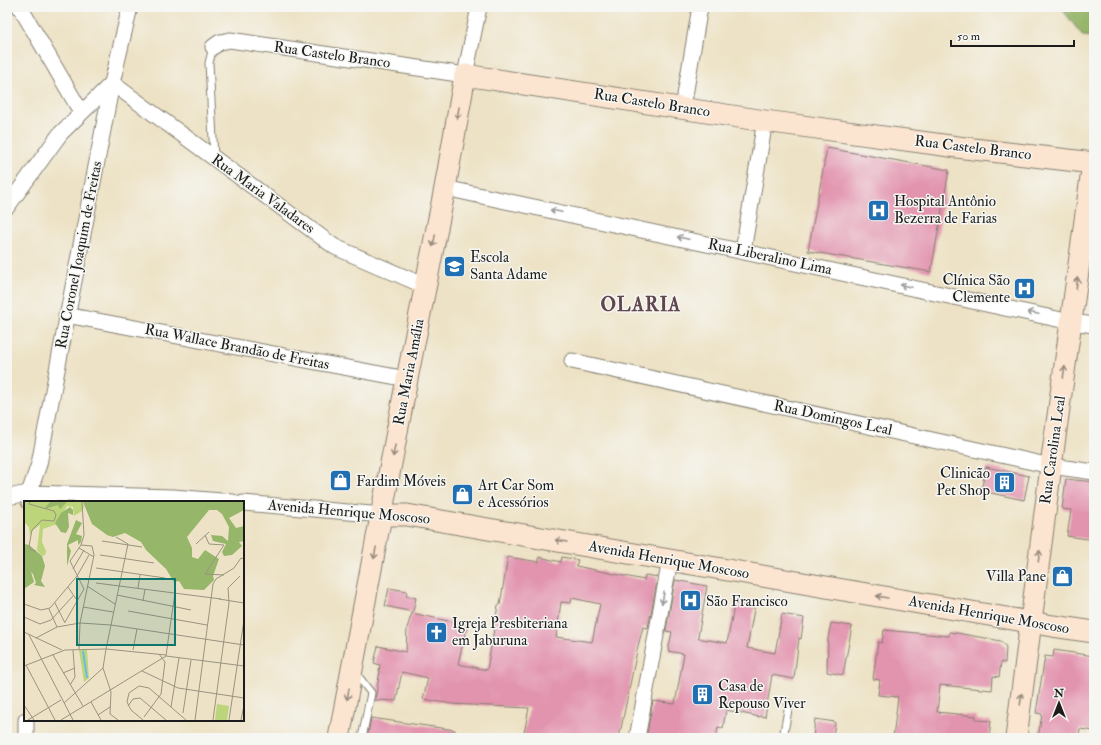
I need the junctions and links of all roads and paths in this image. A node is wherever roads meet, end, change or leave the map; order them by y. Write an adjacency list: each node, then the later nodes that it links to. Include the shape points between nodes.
1 (20, 7): 9 (street)
2 (130, 7): 7 (street, Rua Coronel Joaquim de Freitas)
3 (479, 7): 6 (street, Rua Maria Amália)
4 (700, 7): 8 (street)
5 (213, 47): 6 (street, Rua Castelo Branco, via 230,40); 11 (lane, via 209,63)
6 (465, 75): 8 (street, Rua Castelo Branco); 13 (street, Rua Maria Amália, one-way to 13)
7 (112, 83): 9 (street); 11 (street, Rua Maria Valadares); 17 (street, Rua Coronel Joaquim de Freitas)
8 (683, 108): 10 (street, Rua Castelo Branco)
9 (81, 112): 14 (street, via 60,134)
10 (765, 121): 12 (street, Rua Castelo Branco); 15 (street)
11 (214, 158): 16 (street, Rua Maria Valadares, via 335,247)
12 (1094, 163): 18 (street, Rua Carolina Leal, one-way to 12)
13 (445, 188): 15 (street, Rua Liberalino Lima, one-way to 13); 16 (street, Rua Maria Amália, one-way to 16)
14 (7, 207)
15 (743, 251): 18 (street, Rua Liberalino Lima, one-way to 15)
16 (425, 286): 21 (street, Rua Maria Amália)
17 (66, 315): 21 (street, Rua Wallace Brandão de Freitas); 25 (street, Rua Coronel Joaquim de Freitas, via 39,464)
18 (1071, 322): 19 (street, Rua Liberalino Lima); 22 (street, Rua Carolina Leal, one-way to 18)
19 (1094, 325)
20 (572, 361): 22 (street, Rua Domingos Leal)
21 (407, 379): 28 (street, Rua Maria Amália, one-way to 28)
22 (1051, 466): 23 (street, Rua Domingos Leal); 30 (street, Rua Carolina Leal, one-way to 22)
23 (1094, 472)
24 (7, 497): 25 (street)
25 (29, 498): 26 (street, via 173,497)
26 (221, 501)
27 (244, 503): 28 (street, Avenida Henrique Moscoso)
28 (382, 515): 29 (street, Avenida Henrique Moscoso, one-way to 28, via 407,515); 32 (street, Rua Maria Amália, one-way to 32)
29 (670, 560): 30 (street, Avenida Henrique Moscoso, one-way to 29); 38 (street, one-way to 38)
30 (1031, 622): 31 (street, Avenida Henrique Moscoso); 40 (street, Rua Carolina Leal, one-way to 30)
31 (1094, 632)
32 (352, 668): 36 (street, Rua Maria Amália, one-way to 36); 37 (lane, via 371,693)
33 (789, 704): 39 (lane)
34 (26, 721): 35 (street)
35 (26, 738)
36 (339, 738)
37 (362, 738)
38 (637, 738)
39 (783, 738)
40 (1016, 738)

